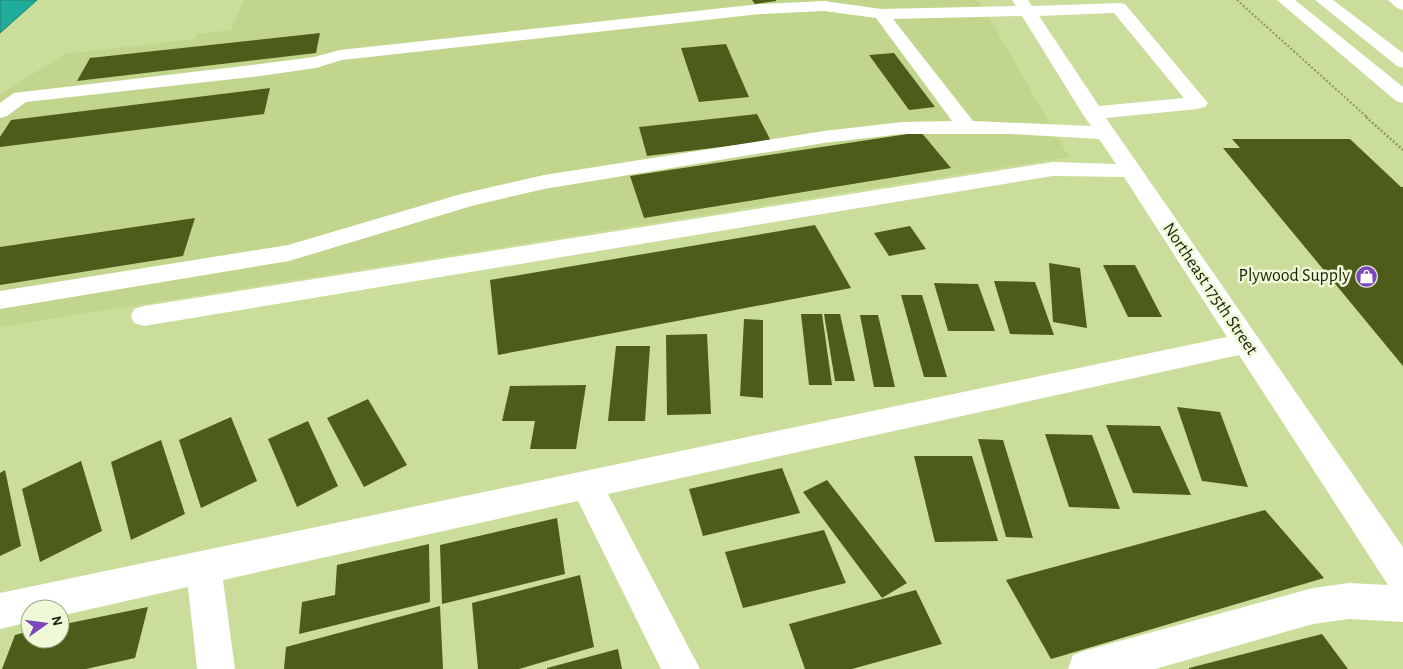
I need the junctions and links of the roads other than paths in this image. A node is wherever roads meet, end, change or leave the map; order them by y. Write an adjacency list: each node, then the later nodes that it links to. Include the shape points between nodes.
1 (1286, 0): 8 (street)
2 (1323, 0): 7 (street)
3 (1396, 0): 4 (street)
4 (1403, 5)
5 (1024, 6): 6 (street, via 990,11); 10 (street, Northeast 175th Street); 10 (street, via 1119,8 1198,103)
6 (881, 14): 9 (street, via 824,6 760,9 425,45 340,55 260,70 21,97); 11 (street)
7 (1401, 59)
8 (1403, 97)
9 (0, 112)
10 (1099, 123): 11 (street); 12 (street, Northeast 175th Street)
11 (967, 127): 13 (street, via 873,131 544,182 469,199 289,253)
12 (1131, 171): 14 (street, via 1054,169); 15 (street, Northeast 175th Street)
13 (0, 300)
14 (144, 316)
15 (1246, 343): 16 (street); 18 (street, Northeast 175th Street)
16 (586, 485): 17 (street); 22 (street)
17 (204, 567): 20 (street); 21 (street)
18 (1403, 577)
19 (1403, 604): 23 (street, via 1349,601 1313,606)
20 (0, 611)
21 (216, 669)
22 (680, 669)
23 (1087, 669)

